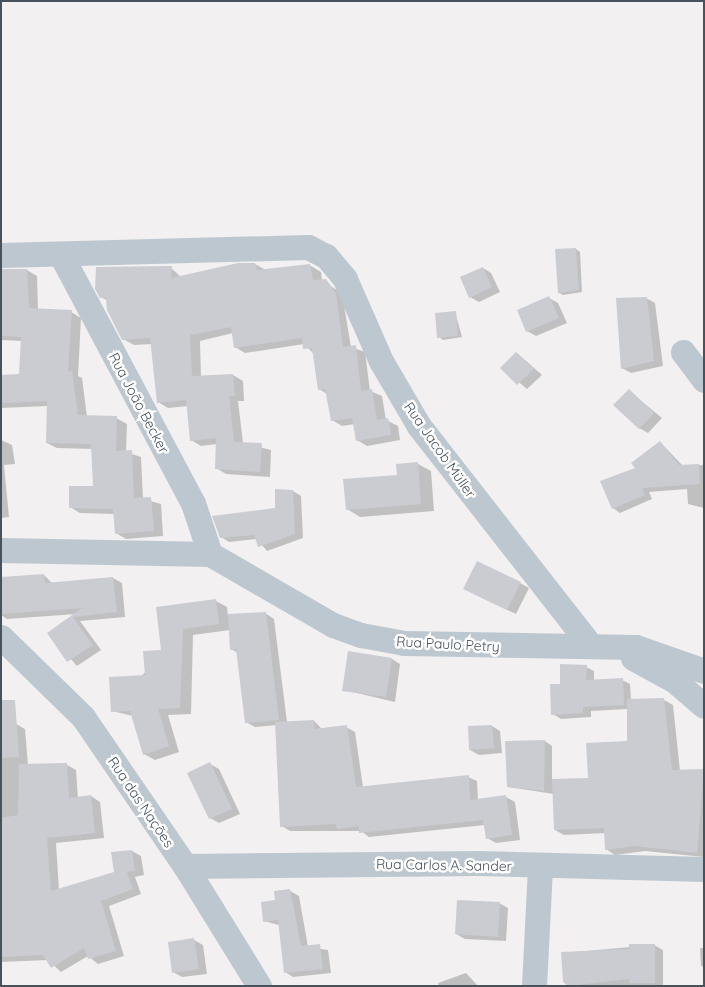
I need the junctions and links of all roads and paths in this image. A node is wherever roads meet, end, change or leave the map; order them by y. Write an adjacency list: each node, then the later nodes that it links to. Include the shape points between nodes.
1 (1, 255): 2 (street)
2 (61, 255): 6 (street, Rua João Becker, via 193,503); 8 (street, Rua Jacob Müller, via 308,247 326,256 345,279 382,361 419,426)
3 (683, 352): 4 (street)
4 (704, 380)
5 (1, 550): 6 (street)
6 (210, 554): 8 (street, Rua Paulo Petry, via 333,625 361,635 404,643 529,648)
7 (1, 637): 11 (street, Rua das Nações, via 83,717)
8 (601, 646): 9 (street, Rua Paulo Petry, via 636,647); 10 (street, via 675,680)
9 (704, 671)
10 (704, 706)
11 (185, 866): 12 (street, Rua Carlos A. Sander, via 478,863); 14 (street, Rua das Nações)
12 (540, 867): 13 (street, Rua Carlos A. Sander); 15 (street)
13 (704, 868)
14 (258, 986)
15 (534, 986)

